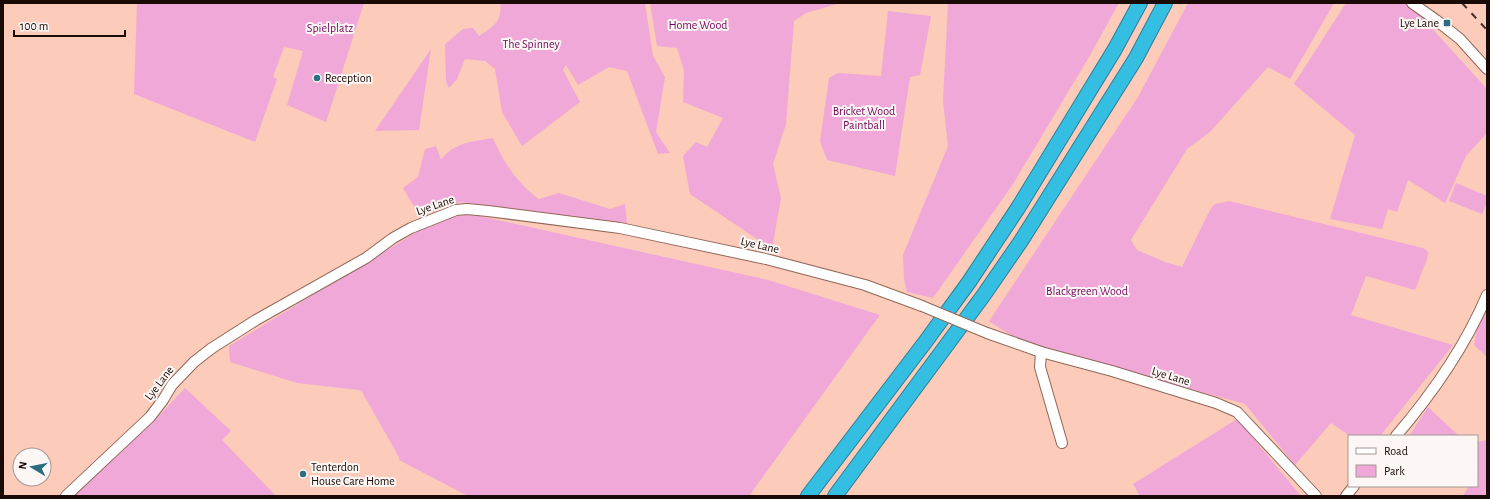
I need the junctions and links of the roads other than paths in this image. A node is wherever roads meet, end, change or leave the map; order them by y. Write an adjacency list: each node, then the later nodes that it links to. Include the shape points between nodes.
1 (1140, 3): 11 (highway, via 1115,49 1018,208 969,282)
2 (1165, 3): 12 (highway, via 1136,58 1021,241)
3 (1412, 3): 4 (street, via 1460,39)
4 (1487, 69)
5 (1487, 295): 7 (street, via 1477,318 1448,367)
6 (1041, 352): 8 (street, via 1040,368); 10 (street, Lye Lane, bridge, via 864,285 766,258 628,230 488,211 456,210 399,234 366,258 212,348 172,385 150,417); 13 (street, Lye Lane, via 1208,400 1237,412)
7 (1397, 435)
8 (1062, 443)
9 (1353, 487): 14 (street)
10 (66, 496)
11 (808, 496)
12 (835, 496)
13 (1316, 496)
14 (1346, 496)

